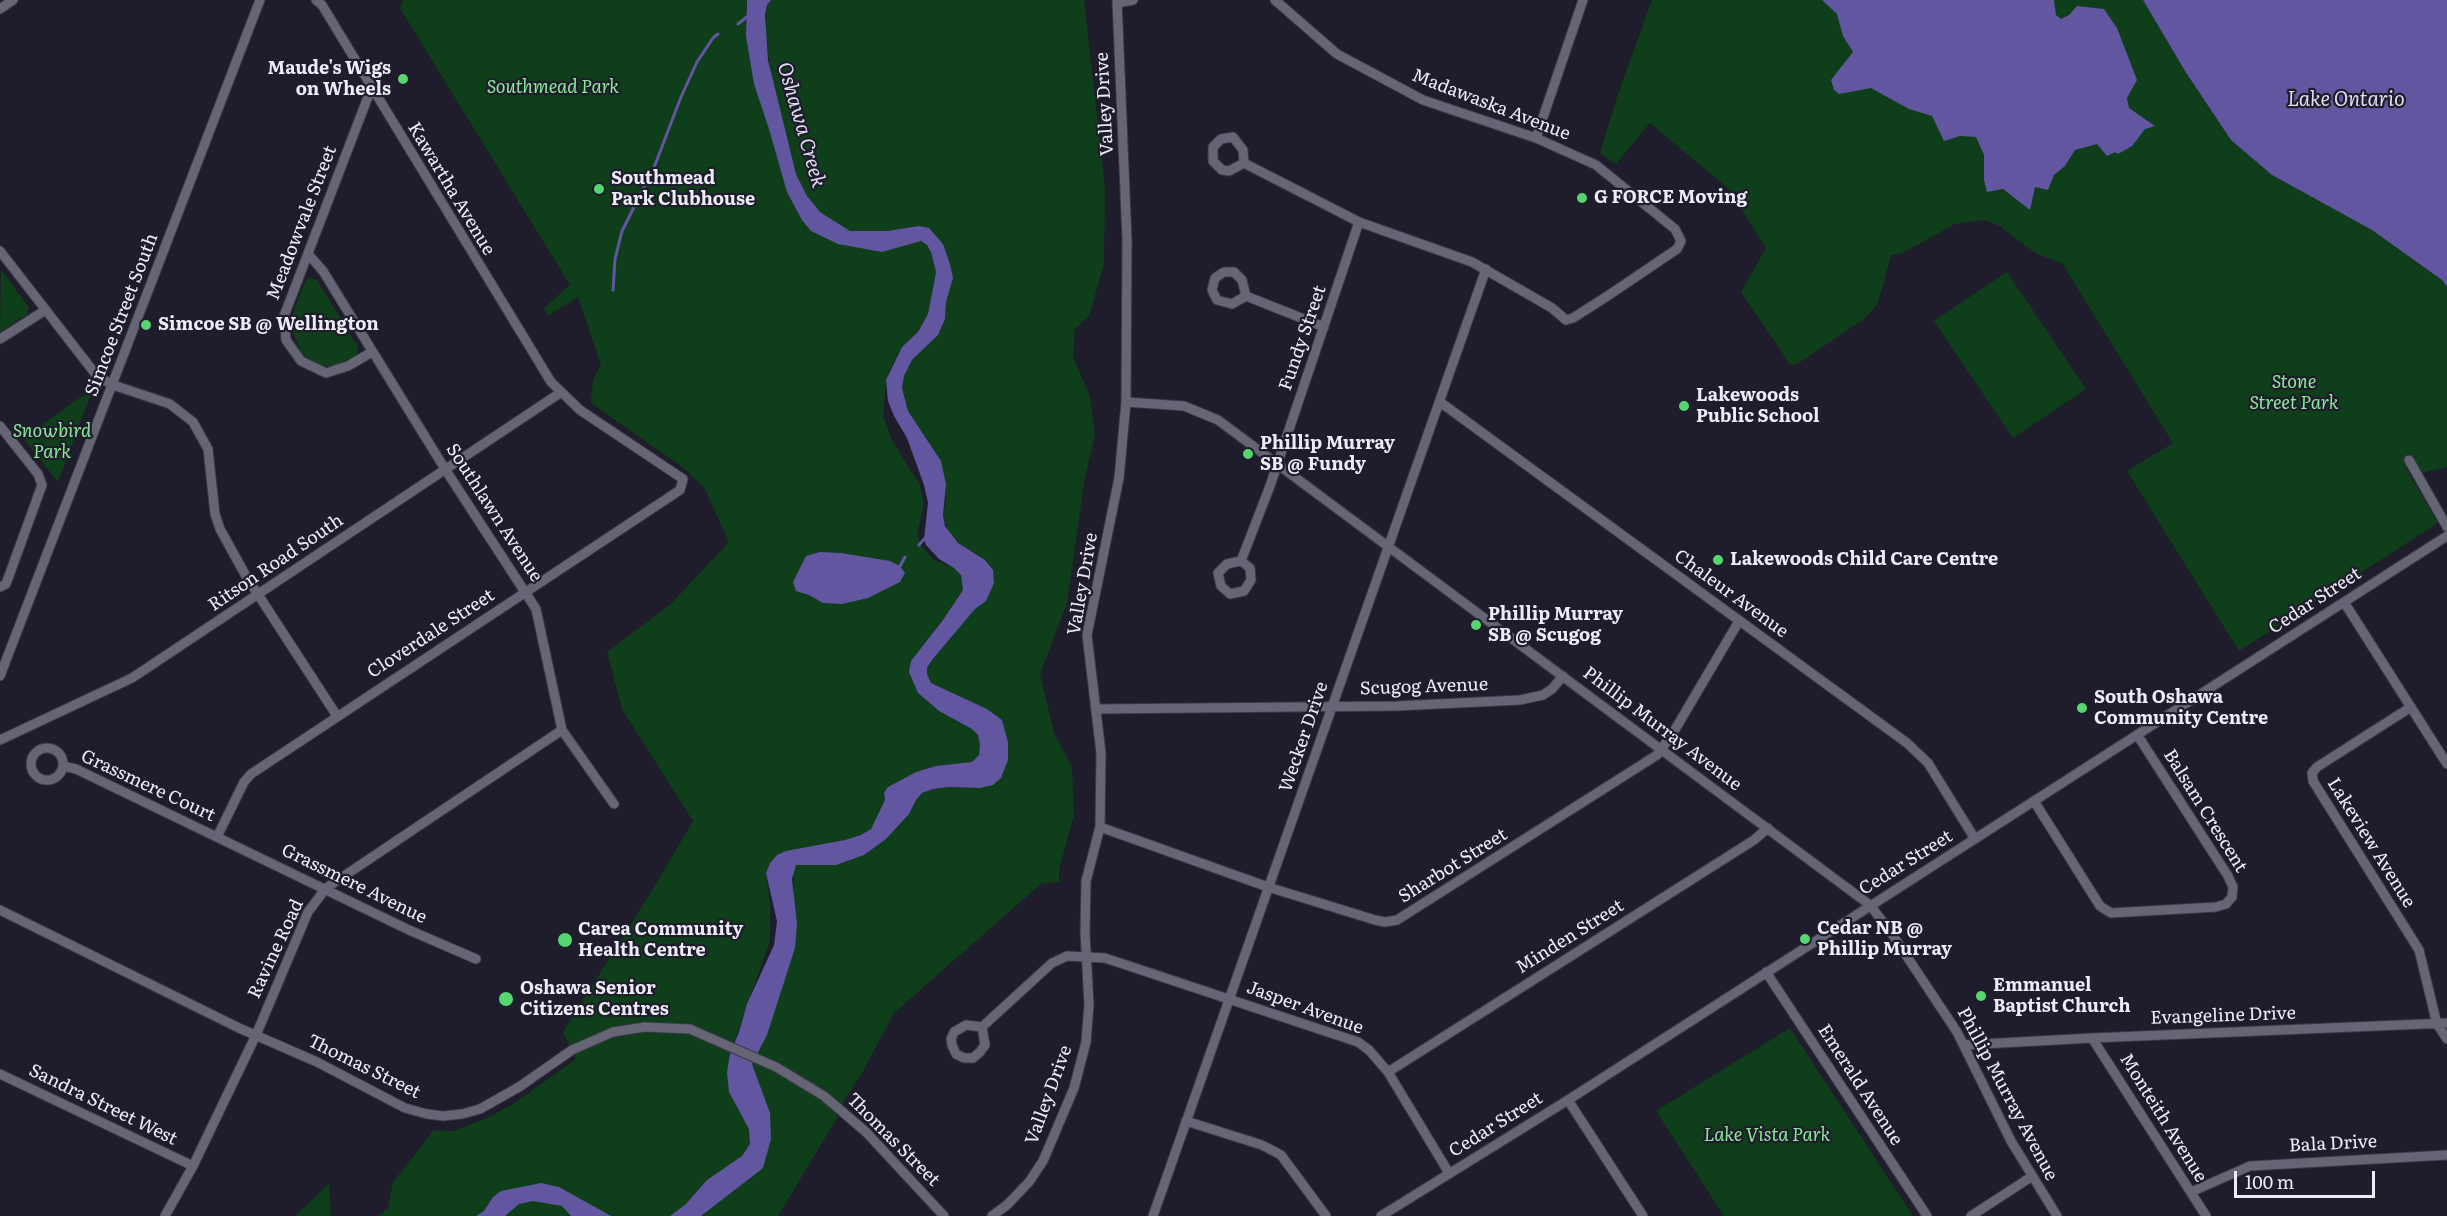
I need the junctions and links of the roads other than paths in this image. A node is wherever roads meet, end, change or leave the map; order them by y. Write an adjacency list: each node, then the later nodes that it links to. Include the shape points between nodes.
1 (14, 0): 8 (street)
2 (260, 0): 21 (street, Simcoe Street South)
3 (316, 0): 9 (street, Kawartha Avenue)
4 (1133, 0): 7 (street)
5 (1275, 0): 10 (street, Madawaska Avenue, via 1337,54 1404,90)
6 (1583, 0): 10 (street)
7 (1117, 2): 23 (street, Valley Drive, via 1127,240)
8 (0, 9)
9 (371, 89): 14 (street, Meadowvale Street); 22 (street, Kawartha Avenue, via 516,328)
10 (1536, 138): 15 (street, Madawaska Avenue, via 1596,165 1678,232 1681,241 1677,249 1570,320)
11 (1244, 163): 12 (street)
12 (1359, 222): 15 (street); 18 (street, Fundy Street)
13 (0, 252): 17 (street)
14 (309, 255): 20 (street, Southlawn Avenue, via 323,271); 20 (street, Meadowvale Street, via 285,316 286,340 301,361 326,373)
15 (1486, 269): 24 (street, Wecker Drive)
16 (1246, 296): 18 (street)
17 (44, 311): 19 (street); 21 (street, via 98,376)
18 (1324, 327): 27 (street, Fundy Street)
19 (0, 339)
20 (372, 352): 28 (street, Southlawn Avenue)
21 (113, 385): 36 (street, via 170,404 193,422 208,449 220,529); 39 (street, Simcoe Street South)
22 (560, 393): 28 (street, Ritson Road South); 29 (street, Kawartha Avenue)
23 (1126, 402): 27 (street, Phillip Murray Avenue, via 1192,409 1218,420); 43 (street, Valley Drive, via 1119,478 1087,635)
24 (1440, 402): 32 (street, Wecker Drive); 38 (street, Chaleur Avenue)
25 (0, 426): 34 (street, via 38,474 42,485 6,584)
26 (2409, 460): 30 (street)
27 (1277, 464): 32 (street, Phillip Murray Avenue); 33 (street, Fundy Street)
28 (445, 469): 35 (street, Southlawn Avenue); 36 (street, Ritson Road South)
29 (683, 479): 35 (street, Cloverdale Street, via 680,490)
30 (2447, 527)
31 (2447, 536): 37 (street, Cedar Street)
32 (1389, 549): 40 (street, Phillip Murray Avenue); 41 (street, Wecker Drive)
33 (1241, 561)
34 (0, 587)
35 (526, 591): 44 (street, Cloverdale Street); 45 (street, Southlawn Avenue, via 536,609)
36 (258, 595): 44 (street); 47 (street, Ritson Road South, via 132,678)
37 (2344, 602): 42 (street); 46 (street, Cedar Street)
38 (1739, 621): 48 (street, Sharbot Street); 56 (street, Chaleur Avenue, via 1919,753)
39 (0, 676)
40 (1563, 676): 41 (street, Scugog Avenue, via 1543,695 1520,700); 48 (street, Phillip Murray Avenue)
41 (1332, 706): 43 (street, Scugog Avenue); 57 (street, Wecker Drive)
42 (2411, 706): 49 (street); 65 (street, Lakeview Avenue, via 2317,767 2313,777 2420,950)
43 (1097, 709): 53 (street, Valley Drive)
44 (337, 716): 55 (street, Cloverdale Street, via 251,774)
45 (562, 730): 52 (street, Southlawn Avenue); 58 (street, Ravine Road)
46 (2138, 736): 51 (street, Cedar Street); 51 (street, Balsam Crescent, via 2234,887 2226,904 2110,913 2100,906)
47 (0, 740)
48 (1662, 749): 54 (street, Phillip Murray Avenue); 57 (street, Sharbot Street, via 1649,761 1397,920 1375,920)
49 (2447, 764)
50 (63, 766): 55 (street, Grassmere Court)
51 (2034, 801): 56 (street, Cedar Street)
52 (614, 804)
53 (1100, 827): 57 (street, Sharbot Street); 61 (street, Valley Drive, via 1086,881)
54 (1768, 828): 59 (street, Phillip Murray Avenue); 71 (street, Minden Street)
55 (217, 837): 58 (street, Grassmere Avenue)
56 (1975, 839): 59 (street, Cedar Street)
57 (1268, 887): 64 (street, Wecker Drive)
58 (326, 888): 62 (street, Grassmere Avenue); 67 (street, Ravine Road, via 308,912)
59 (1870, 905): 63 (street, Cedar Street); 70 (street, Phillip Murray Avenue)
60 (0, 910): 67 (street, Thomas Street)
61 (1088, 956): 64 (street, Jasper Avenue); 66 (street, Jasper Avenue, via 1067,956 1052,963); 82 (street, Valley Drive, via 1086,1042 1074,1088 1043,1161 1029,1182)
62 (476, 959)
63 (1766, 972): 73 (street, Cedar Street); 87 (street, Emerald Avenue)
64 (1230, 998): 71 (street, Jasper Avenue, via 1358,1042); 74 (street, Wecker Drive)
65 (2442, 1024): 68 (street, Evangeline Drive); 69 (street, Lakeview Avenue)
66 (982, 1027)
67 (256, 1035): 76 (street, Ravine Road); 81 (street, Thomas Street, via 405,1108 443,1116 496,1102 572,1050 613,1032 645,1027 690,1029 776,1067 824,1096 866,1132)
68 (2092, 1038): 70 (street, Evangeline Drive); 79 (street, Monteith Avenue)
69 (2447, 1039)
70 (1964, 1045): 78 (street, Phillip Murray Avenue)
71 (1388, 1072): 77 (street, Jasper Avenue)
72 (0, 1074): 76 (street, Sandra Street West)
73 (1568, 1100): 77 (street, Cedar Street); 86 (street)
74 (1186, 1121): 83 (street, Wecker Drive); 84 (street, via 1262,1145 1281,1155)
75 (2447, 1155): 79 (street, Bala Drive, via 2250,1166)
76 (193, 1166): 80 (street, Ravine Road)
77 (1449, 1173): 85 (street, Cedar Street)
78 (2031, 1177): 88 (street); 89 (street, Phillip Murray Avenue)
79 (2191, 1192): 90 (street, Monteith Avenue)
80 (165, 1216)
81 (944, 1216)
82 (992, 1216)
83 (1153, 1216)
84 (1326, 1216)
85 (1381, 1216)
86 (1643, 1216)
87 (1927, 1216)
88 (1971, 1216)
89 (2057, 1216)
90 (2206, 1216)

